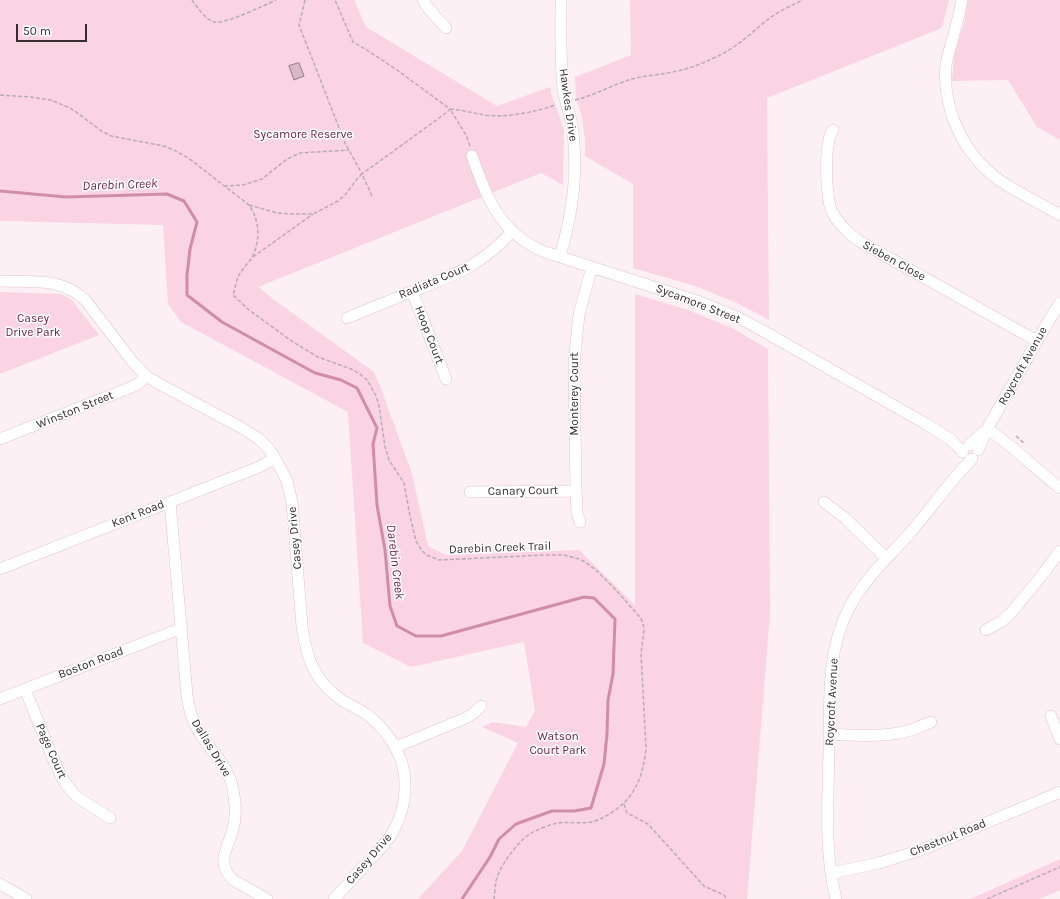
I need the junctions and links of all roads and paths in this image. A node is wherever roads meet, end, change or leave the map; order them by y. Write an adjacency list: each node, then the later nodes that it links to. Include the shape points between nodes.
1 (192, 0): 2 (path, via 205,16 217,23)
2 (276, 0)
3 (305, 0): 14 (path, via 299,25)
4 (335, 0): 12 (path, via 353,42)
5 (422, 0): 9 (street)
6 (561, 0): 11 (street, Hawkes Drive, via 562,75)
7 (803, 0): 11 (path, via 766,20 721,55 676,71 633,79)
8 (962, 0): 21 (street, via 948,55 946,76 952,116 958,130 972,154 989,171)
9 (446, 28)
10 (0, 95): 17 (path, Darebin Creek Trail, via 51,100 70,108 111,136 164,146 182,154)
11 (566, 102): 12 (path, via 508,116); 23 (street, Hawkes Drive, via 574,133 574,174 570,216)
12 (450, 109): 15 (path, via 466,134); 16 (path)
13 (833, 130): 30 (street, Sieben Close, via 827,151 829,201 832,212 848,233)
14 (349, 150): 16 (path); 17 (path, via 300,153 287,159 262,179 243,185)
15 (472, 156): 22 (street, Sycamore Street, via 494,208)
16 (362, 174): 18 (path); 20 (path, via 338,201)
17 (224, 186): 19 (path, Darebin Creek Trail)
18 (372, 196)
19 (249, 205): 20 (path, via 277,213); 24 (path, Darebin Creek Trail, via 254,212 258,229)
20 (313, 214): 24 (path)
21 (1060, 215)
22 (512, 231): 23 (street, Sycamore Street, via 531,245); 27 (street, Radiata Court, via 477,262 457,274)
23 (560, 256): 25 (street, Sycamore Street)
24 (251, 258): 57 (path, Darebin Creek Trail, via 238,277 234,295 249,310 293,342 318,357 351,369 363,377 371,387 380,406 389,460 404,483 416,541 422,551 439,560 545,555 579,558 596,570 640,617 644,630 641,654 646,748 636,786)
25 (592, 267): 35 (street, Sycamore Street, via 700,302 758,328); 38 (street, Monterey Court, via 579,314 574,364)
26 (0, 282): 31 (street, Casey Drive, via 54,284 78,293)
27 (412, 291): 29 (street, Radiata Court); 32 (street, Hoop Court)
28 (1060, 303): 30 (street, Roycroft Avenue)
29 (347, 318)
30 (1037, 341): 33 (street, Roycroft Avenue)
31 (146, 376): 34 (street, Winston Street, via 132,387); 36 (street, Casey Drive, via 242,428 259,439)
32 (446, 379)
33 (987, 429): 35 (street, Roycroft Avenue); 37 (street)
34 (0, 439)
35 (969, 451): 44 (street, Roycroft Avenue, via 957,474 909,534)
36 (275, 458): 40 (street, Kent Road, via 259,467); 55 (street, Casey Drive, via 287,481 292,502 302,626 309,660 323,684 342,700 377,722)
37 (1060, 488)
38 (576, 490): 39 (street, Canary Court); 42 (street, Monterey Court)
39 (470, 492)
40 (170, 502): 45 (street, Kent Road); 46 (street, Dallas Drive)
41 (824, 502): 44 (street, via 845,518)
42 (580, 522)
43 (1060, 551): 47 (street, via 1010,614)
44 (886, 558): 53 (street, Roycroft Avenue, via 856,595 842,625 834,654)
45 (0, 569)
46 (182, 628): 48 (street, Boston Road); 63 (street, Dallas Drive, via 187,695 192,717 197,729 228,772 234,794 235,819 225,852 224,868 233,880)
47 (986, 630)
48 (25, 689): 49 (street, Boston Road); 58 (street, Page Court, via 62,778 77,797)
49 (0, 699)
50 (481, 706): 55 (street, via 466,718)
51 (1051, 716): 54 (street)
52 (931, 722): 53 (street, via 887,735)
53 (829, 734): 60 (street, Roycroft Avenue, via 828,842)
54 (1060, 739)
55 (396, 747): 64 (street, Casey Drive, via 406,789 400,818 389,838)
56 (1060, 792): 60 (street, Chestnut Road, via 921,850 879,863)
57 (624, 803): 65 (path, Darebin Creek Trail, via 595,821 556,824 523,839 511,853 496,880); 66 (path, via 627,813 648,824 704,886 724,895)
58 (110, 818)
59 (1060, 866): 68 (path)
60 (831, 872): 67 (street, Roycroft Avenue)
61 (0, 884): 62 (street)
62 (26, 899)
63 (267, 899)
64 (334, 899)
65 (494, 899)
66 (727, 899)
67 (836, 899)
68 (987, 899)

